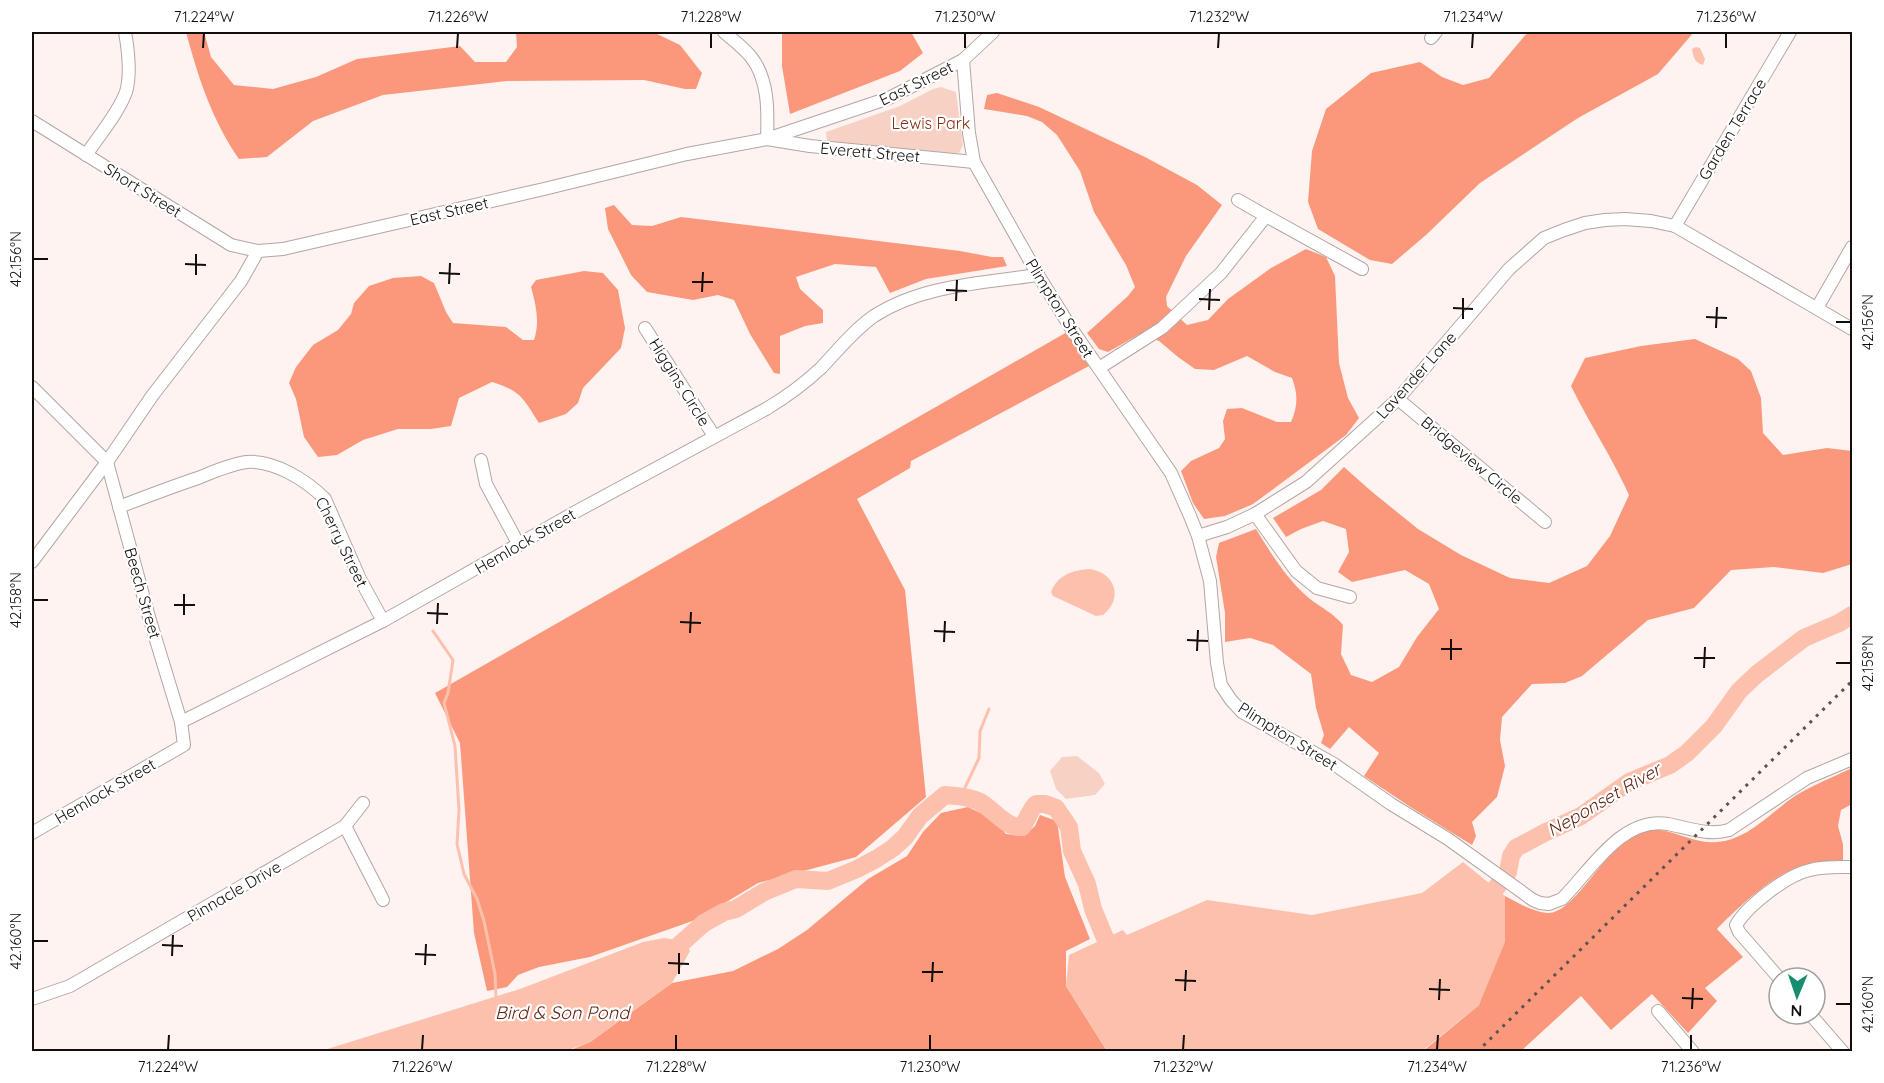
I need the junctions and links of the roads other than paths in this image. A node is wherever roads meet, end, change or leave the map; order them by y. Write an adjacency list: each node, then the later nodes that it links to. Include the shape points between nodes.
1 (125, 32): 8 (street, via 126,91)
2 (724, 32): 7 (street, via 760,71)
3 (993, 32): 5 (street, East Street)
4 (1790, 32): 12 (street, Garden Terrace)
5 (963, 60): 7 (street, East Street, via 889,98); 9 (street, Plimpton Street)
6 (32, 121): 8 (street, Short Street)
7 (767, 139): 9 (street, Everett Street); 14 (street, East Street, via 687,154 283,249)
8 (86, 155): 14 (street, Short Street, via 231,244)
9 (974, 162): 16 (street, Plimpton Street)
10 (1238, 200): 11 (street)
11 (1266, 216): 15 (street); 20 (street, via 1221,273 1168,323)
12 (1675, 226): 17 (street, Lavender Lane); 22 (street, Lavender Lane, via 1605,220 1544,238 1509,269)
13 (1852, 247): 17 (street)
14 (258, 251): 25 (street, via 241,281)
15 (1362, 269)
16 (1038, 275): 20 (street, Plimpton Street); 23 (street, Hemlock Street, via 905,299 873,317 790,394)
17 (1817, 308): 19 (street, Lavender Lane)
18 (645, 328): 23 (street, Higgins Circle)
19 (1852, 329)
20 (1099, 368): 29 (street, Plimpton Street, via 1171,473)
21 (32, 387): 25 (street)
22 (1398, 399): 27 (street, Lavender Lane, via 1306,482); 28 (street, Bridgeview Circle)
23 (714, 436): 30 (street, Hemlock Street)
24 (481, 460): 30 (street, via 486,484)
25 (106, 462): 26 (street, Beech Street); 31 (street)
26 (119, 507): 33 (street, Cherry Street, via 227,466 247,462 280,468 325,499); 34 (street, Beech Street)
27 (1255, 514): 29 (street, Lavender Lane); 32 (street, via 1296,571 1317,588)
28 (1545, 522)
29 (1198, 536): 35 (street, Plimpton Street, via 1210,580 1221,686 1242,712 1334,764 1540,903 1554,903 1565,896 1616,841 1638,827 1658,823 1724,832 1807,778)
30 (519, 545): 33 (street, Hemlock Street)
31 (32, 562)
32 (1350, 597)
33 (383, 621): 34 (street, Hemlock Street)
34 (181, 722): 38 (street, Hemlock Street, via 184,745)
35 (1852, 759)
36 (363, 803): 37 (street, Pinnacle Drive)
37 (345, 826): 40 (street); 42 (street, Pinnacle Drive, via 70,986)
38 (32, 833)
39 (1852, 867): 41 (street, via 1795,875 1742,915 1736,925 1739,932)
40 (383, 900)
41 (1769, 966)
42 (32, 999)
43 (1658, 1011): 45 (street)
44 (1820, 1026): 46 (street)
45 (1693, 1052)
46 (1843, 1052)

